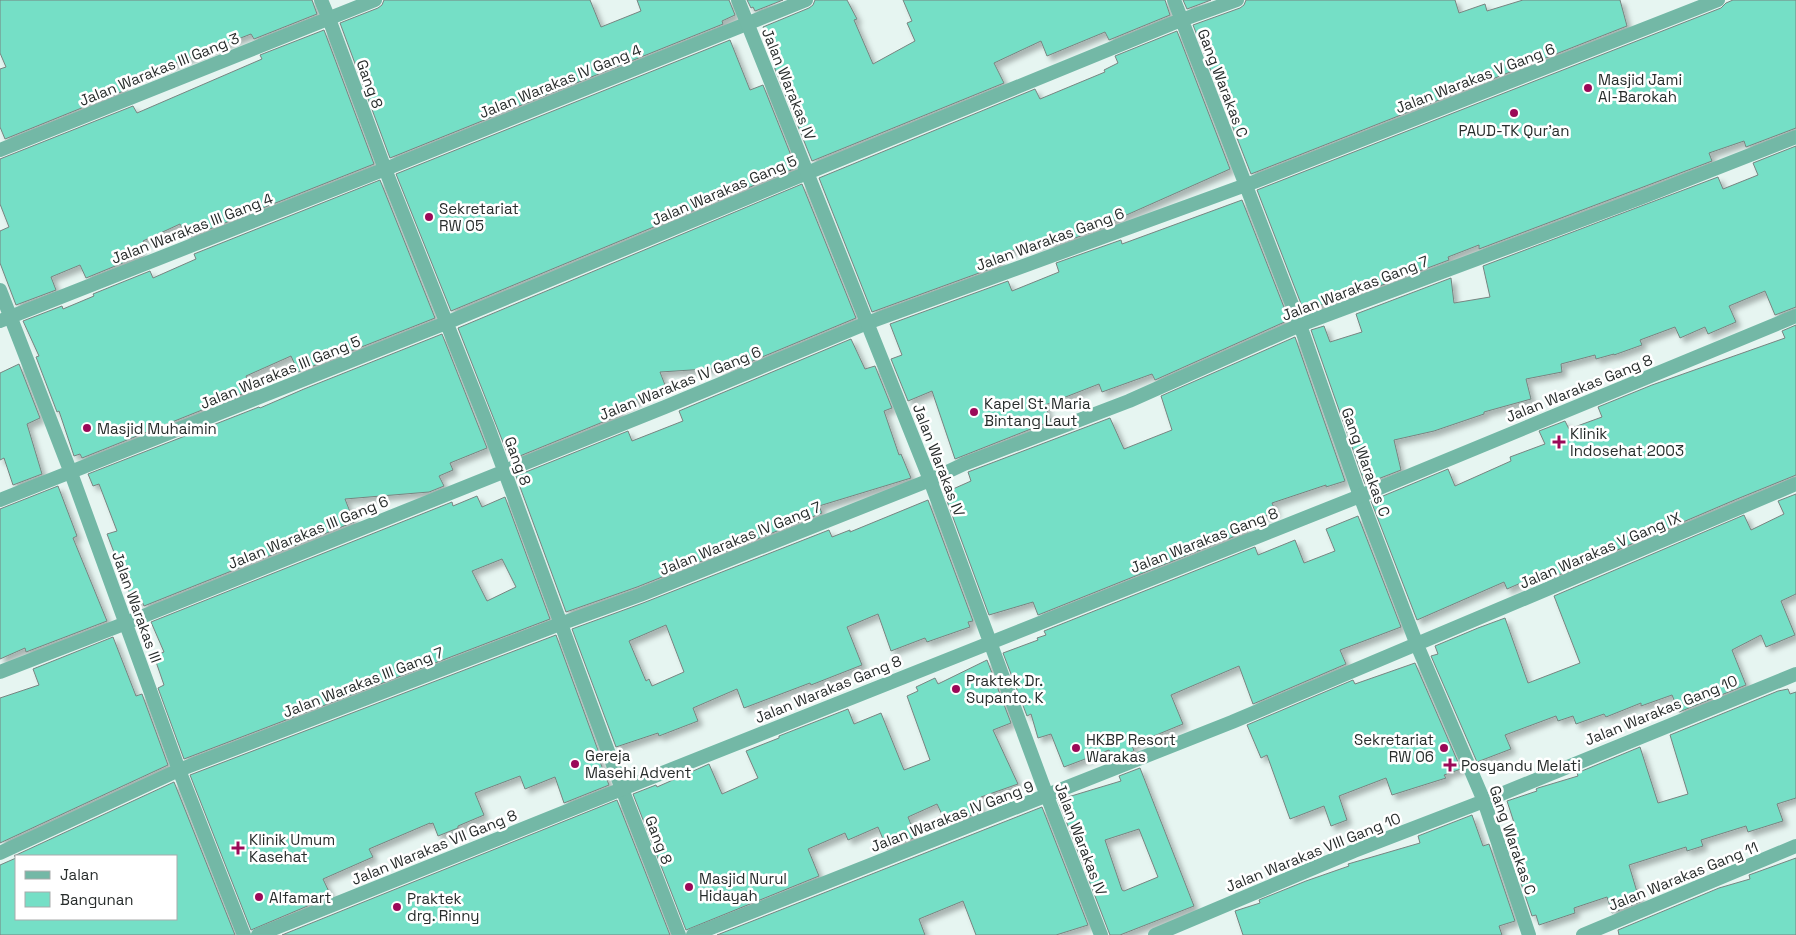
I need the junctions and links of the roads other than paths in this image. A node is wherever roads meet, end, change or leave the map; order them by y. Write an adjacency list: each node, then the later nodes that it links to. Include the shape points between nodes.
1 (321, 0): 8 (street, Gang 8)
2 (375, 0): 8 (street, Jalan Warakas III Gang 3)
3 (738, 0): 10 (street, Jalan Warakas IV)
4 (806, 0): 10 (street, Jalan Warakas IV Gang 4)
5 (1174, 0): 9 (street, Gang Warakas C)
6 (1237, 0): 9 (street, Jalan Warakas Gang 5)
7 (1718, 0): 15 (street, Jalan Warakas V Gang 6)
8 (329, 19): 12 (street, Jalan Warakas III Gang 3); 13 (street, Gang 8)
9 (1182, 21): 14 (street, Jalan Warakas Gang 5); 15 (street, Gang Warakas C)
10 (747, 23): 13 (street, Jalan Warakas IV Gang 4); 14 (street, Jalan Warakas IV)
11 (1796, 137): 21 (street, Jalan Warakas Gang 7)
12 (0, 150)
13 (385, 169): 18 (street, Jalan Warakas III Gang 4); 19 (street, Gang 8)
14 (807, 173): 19 (street, Jalan Warakas Gang 5); 20 (street, Jalan Warakas IV)
15 (1244, 185): 20 (street, Jalan Warakas Gang 6); 21 (street, Gang Warakas C)
16 (0, 290): 18 (street, Jalan Warakas III)
17 (1796, 316): 26 (street, Jalan Warakas Gang 8)
18 (5, 319): 23 (street, Jalan Warakas III)
19 (446, 323): 22 (street, Gang 8); 23 (street, Jalan Warakas III Gang 5)
20 (867, 323): 22 (street, Jalan Warakas IV Gang 6); 24 (street, Jalan Warakas IV)
21 (1300, 325): 24 (street, Jalan Warakas Gang 7, via 1129,401); 26 (street, Gang Warakas C)
22 (504, 471): 28 (street, Jalan Warakas III Gang 6); 29 (street, Gang 8)
23 (71, 473): 27 (street); 28 (street, Jalan Warakas III)
24 (930, 480): 29 (street, Jalan Warakas IV Gang 7, via 640,596); 30 (street, Jalan Warakas IV)
25 (1796, 484): 31 (street, Jalan Warakas V Gang IX)
26 (1360, 496): 30 (street, Jalan Warakas Gang 8); 31 (street, Gang Warakas C)
27 (0, 500)
28 (125, 622): 32 (street); 34 (street, Jalan Warakas III)
29 (560, 624): 34 (street, Jalan Warakas III Gang 7); 35 (street, Gang 8)
30 (991, 642): 35 (street, Jalan Warakas Gang 8); 36 (street, Jalan Warakas IV)
31 (1417, 645): 36 (street, Jalan Warakas IV Gang 9); 37 (street, Gang Warakas C)
32 (0, 672)
33 (1796, 674): 37 (street, Jalan Warakas Gang 10)
34 (178, 770): 39 (street); 40 (street, Jalan Warakas III)
35 (622, 789): 41 (street, Jalan Warakas VII Gang 8); 42 (street, Gang 8)
36 (1047, 796): 43 (street, Jalan Warakas IV Gang 9); 44 (street, Jalan Warakas IV)
37 (1484, 801): 45 (street, Jalan Warakas VIII Gang 10, via 1354,851); 46 (street, Gang Warakas C)
38 (1796, 846): 47 (street, Jalan Warakas Gang 11)
39 (0, 852)
40 (244, 935)
41 (258, 935)
42 (679, 935)
43 (694, 935)
44 (1100, 935)
45 (1155, 935)
46 (1529, 935)
47 (1583, 935)

